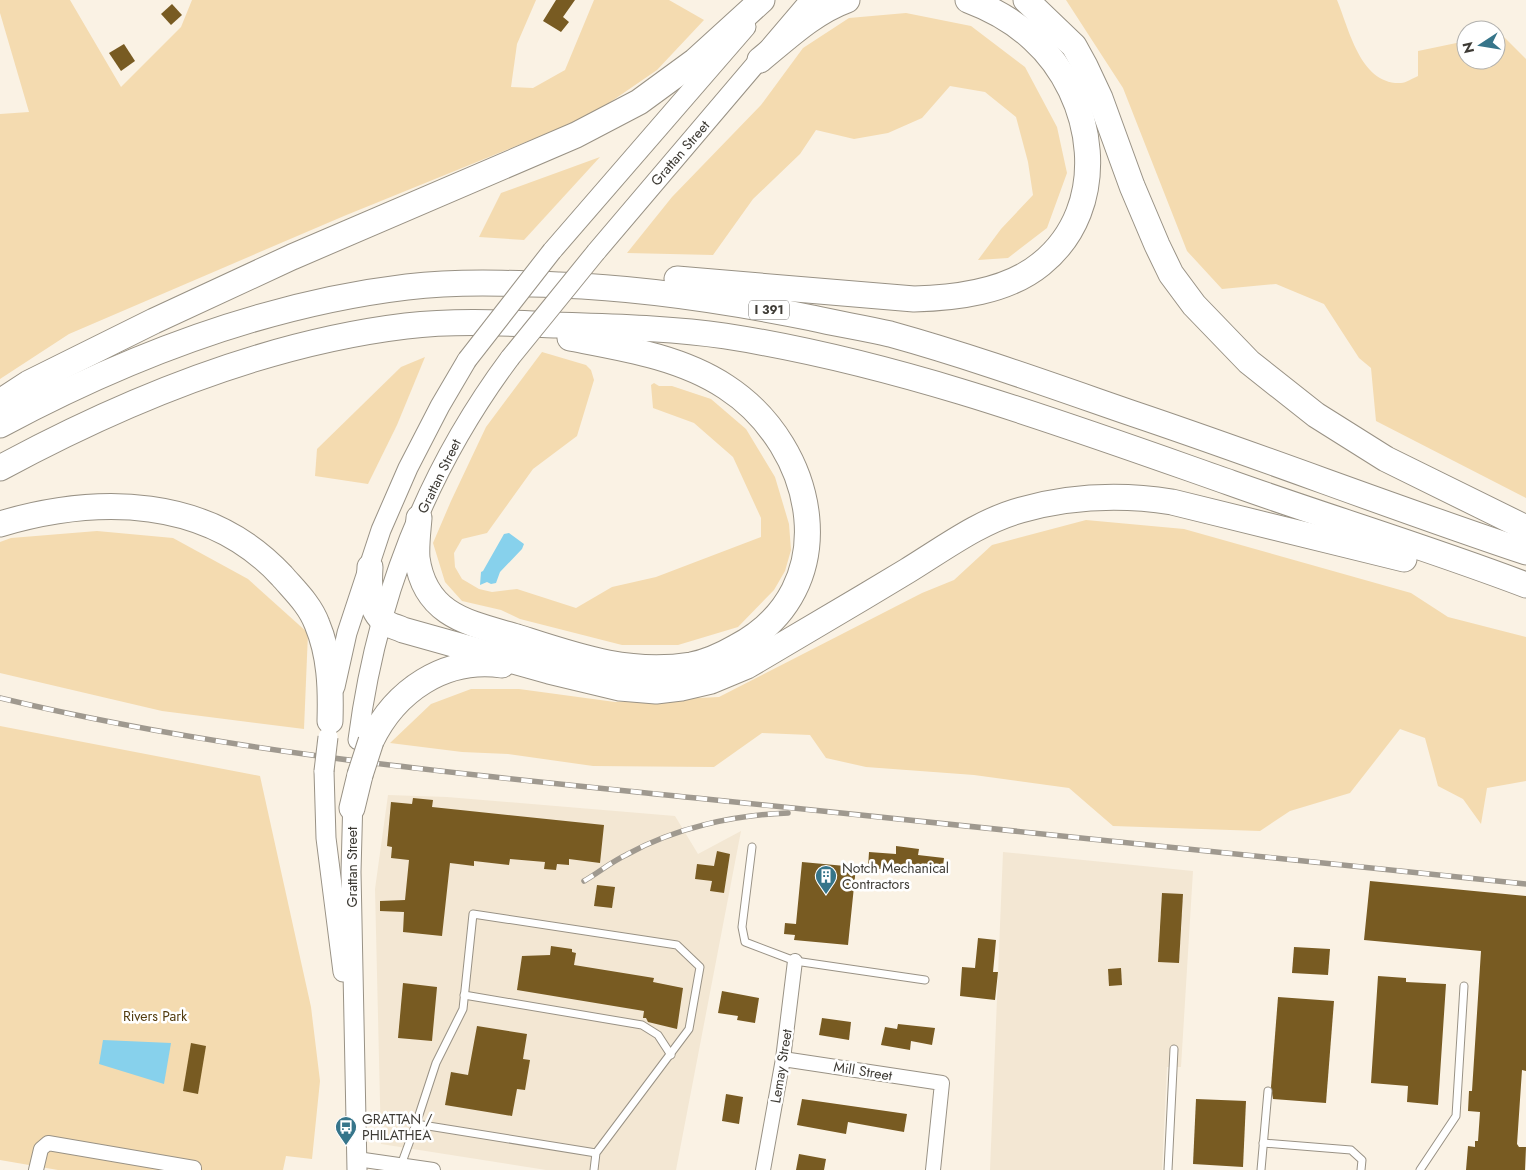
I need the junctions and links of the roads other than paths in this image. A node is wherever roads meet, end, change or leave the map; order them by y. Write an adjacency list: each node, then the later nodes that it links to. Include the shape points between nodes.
1 (762, 0): 10 (highway, via 695,61 638,102 576,135 292,257 29,383)
2 (770, 0): 17 (main road, Grattan Street, bridge, via 552,250 467,360 408,468 381,530)
3 (810, 0): 7 (main road, Grattan Street)
4 (847, 0): 7 (highway, via 806,22)
5 (968, 0): 8 (highway, via 1000,14 1043,48 1068,85 1084,126 1088,166 1082,206 1061,243 1028,273 990,289 954,297 924,299 647,276)
6 (1026, 0): 15 (highway, via 1074,46 1100,98 1156,245 1171,274 1194,305 1249,362 1316,415 1386,459)
7 (760, 60): 13 (main road, Grattan Street, bridge, via 510,358 478,402 442,464)
8 (493, 283): 11 (highway, I 391, via 381,291 227,328 126,364); 16 (highway, I 391, via 608,286 724,301 887,333 1043,381)
9 (461, 322): 12 (highway, via 355,334 234,366 135,402); 13 (highway, via 532,330 630,350 691,368 725,386 769,424 790,457 805,500 806,553 792,594 774,619 755,636 720,655 692,664 636,668 576,656 452,616 428,592 421,576 417,556); 18 (highway, via 653,329 723,336 856,364 975,396 1100,437)
10 (0, 402)
11 (0, 425)
12 (0, 468)
13 (418, 518): 20 (main road, Grattan Street)
14 (0, 524): 22 (highway, via 64,510 126,505 173,513 230,536 264,558 309,608 318,624 329,670)
15 (1526, 528)
16 (1526, 552)
17 (370, 567): 20 (highway, via 369,591); 22 (main road, Grattan Street, via 347,633)
18 (1526, 585)
19 (1526, 590): 21 (highway, via 1244,518 1139,497 1106,496 1020,510 977,529 747,666 711,681 681,688 640,690)
20 (383, 620): 21 (highway, via 403,630); 23 (main road, Grattan Street, via 365,693)
21 (549, 672): 23 (highway, via 478,664 438,674 419,683)
22 (329, 729): 33 (main road, Grattan Street, bridge, via 324,771 326,838)
23 (364, 741): 24 (highway, bridge)
24 (352, 808): 33 (main road, Grattan Street)
25 (752, 847): 26 (lane, via 742,927 745,942)
26 (796, 961): 27 (lane); 32 (street, Lemay Street)
27 (925, 980)
28 (1464, 986): 49 (lane, via 1456,1116)
29 (464, 995): 31 (lane, via 642,1024 658,1035); 31 (lane, via 473,914 677,945 700,967 689,1030); 35 (lane, via 462,1008 436,1063)
30 (1174, 1049): 46 (lane)
31 (672, 1055): 37 (lane)
32 (783, 1059): 44 (street, Lemay Street); 45 (street, Mill Street, via 942,1083)
33 (355, 1068): 38 (main road, Grattan Street)
34 (1268, 1091): 36 (lane)
35 (416, 1124): 37 (lane); 39 (lane)
36 (1263, 1143): 47 (lane); 48 (lane, via 1351,1150 1362,1160)
37 (596, 1153): 43 (lane)
38 (357, 1164): 39 (street)
39 (401, 1165): 42 (street)
40 (194, 1169): 41 (street, via 48,1143 41,1149)
41 (36, 1170)
42 (433, 1170)
43 (594, 1170)
44 (763, 1170)
45 (933, 1170)
46 (1168, 1170)
47 (1261, 1170)
48 (1361, 1170)
49 (1420, 1170)

